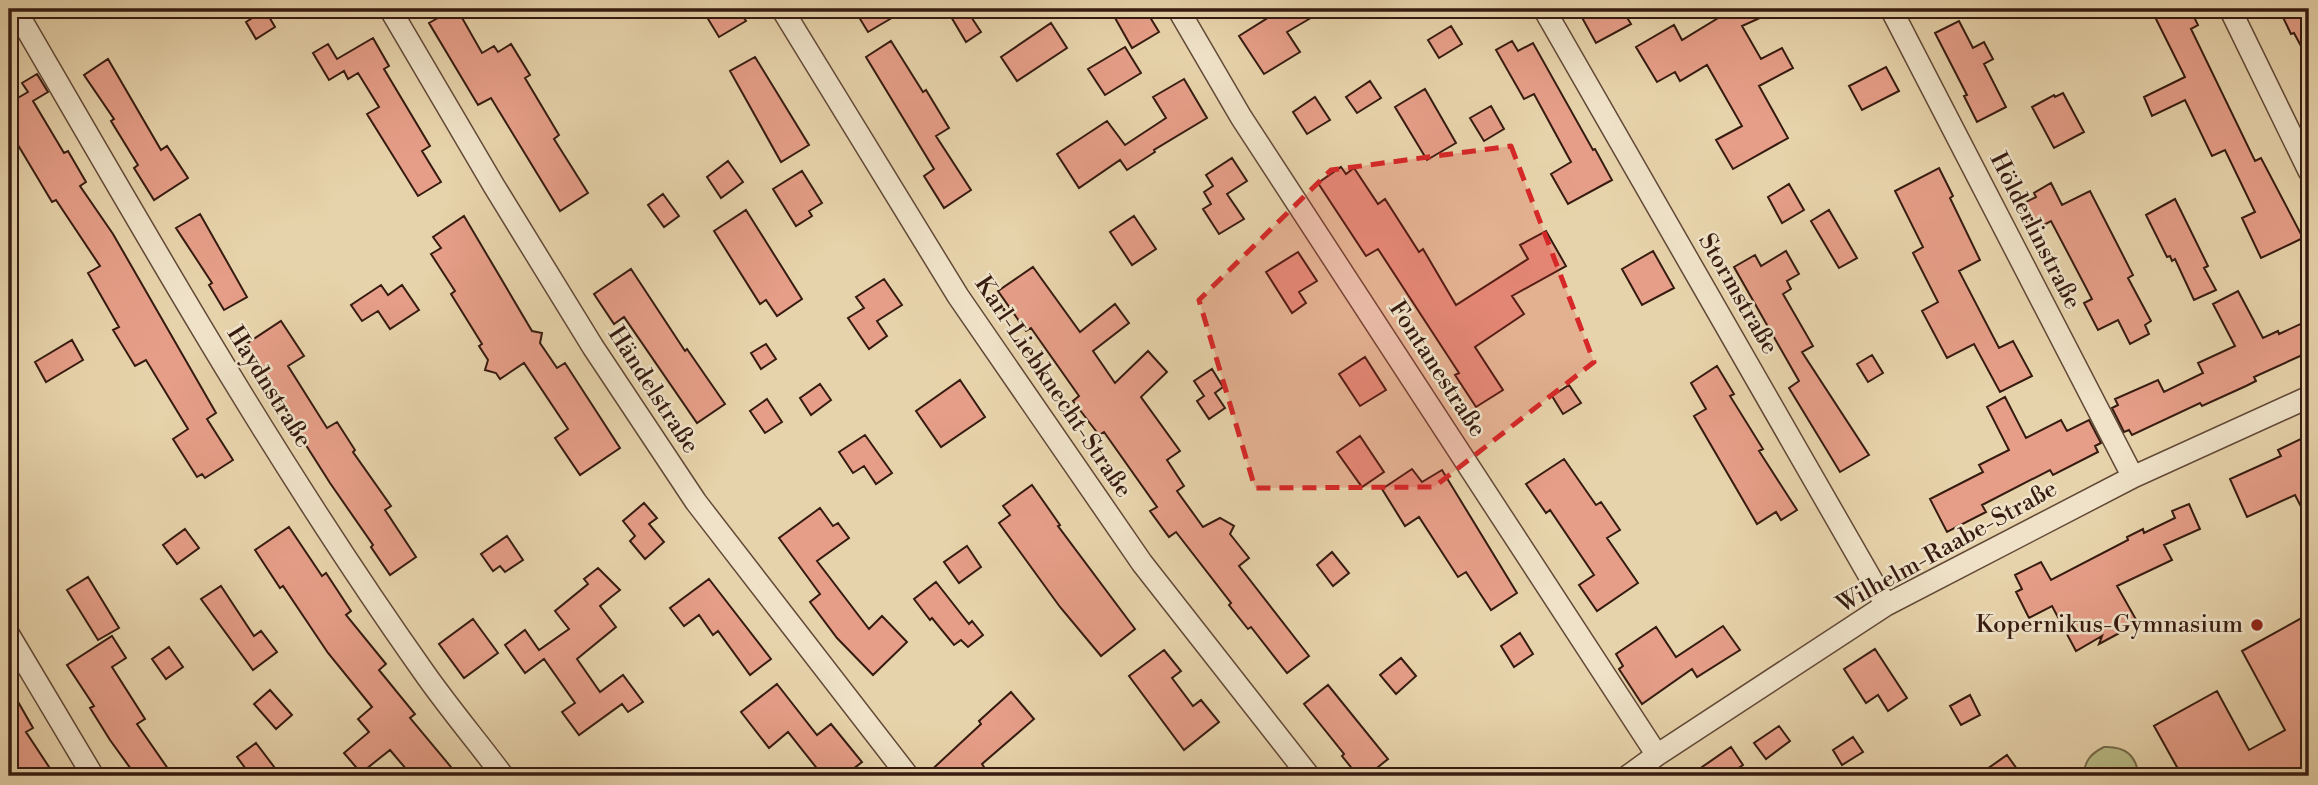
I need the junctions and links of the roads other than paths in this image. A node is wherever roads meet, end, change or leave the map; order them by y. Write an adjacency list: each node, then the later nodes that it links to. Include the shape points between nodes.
1 (15, 9): 15 (street, Haydnstraße, via 208,341 313,508 423,672)
2 (390, 9): 16 (street, Händelstraße, via 550,278 696,502)
3 (782, 9): 17 (street, Karl-Liebknecht-Straße, via 966,308 1142,563)
4 (1178, 9): 13 (street, Fontanestraße, via 1241,117)
5 (1544, 9): 11 (street, Stormstraße)
6 (1891, 9): 10 (street, Hölderlinstraße)
7 (2230, 9): 8 (street)
8 (2309, 171)
9 (2309, 397): 10 (street, Wilhelm-Raabe-Straße)
10 (2133, 478): 11 (street, Wilhelm-Raabe-Straße)
11 (1886, 605): 13 (street, Wilhelm-Raabe-Straße)
12 (9, 635): 14 (street)
13 (1657, 755): 18 (street, Wilhelm-Raabe-Straße)
14 (93, 776)
15 (503, 776)
16 (908, 776)
17 (1309, 776)
18 (1628, 776)

